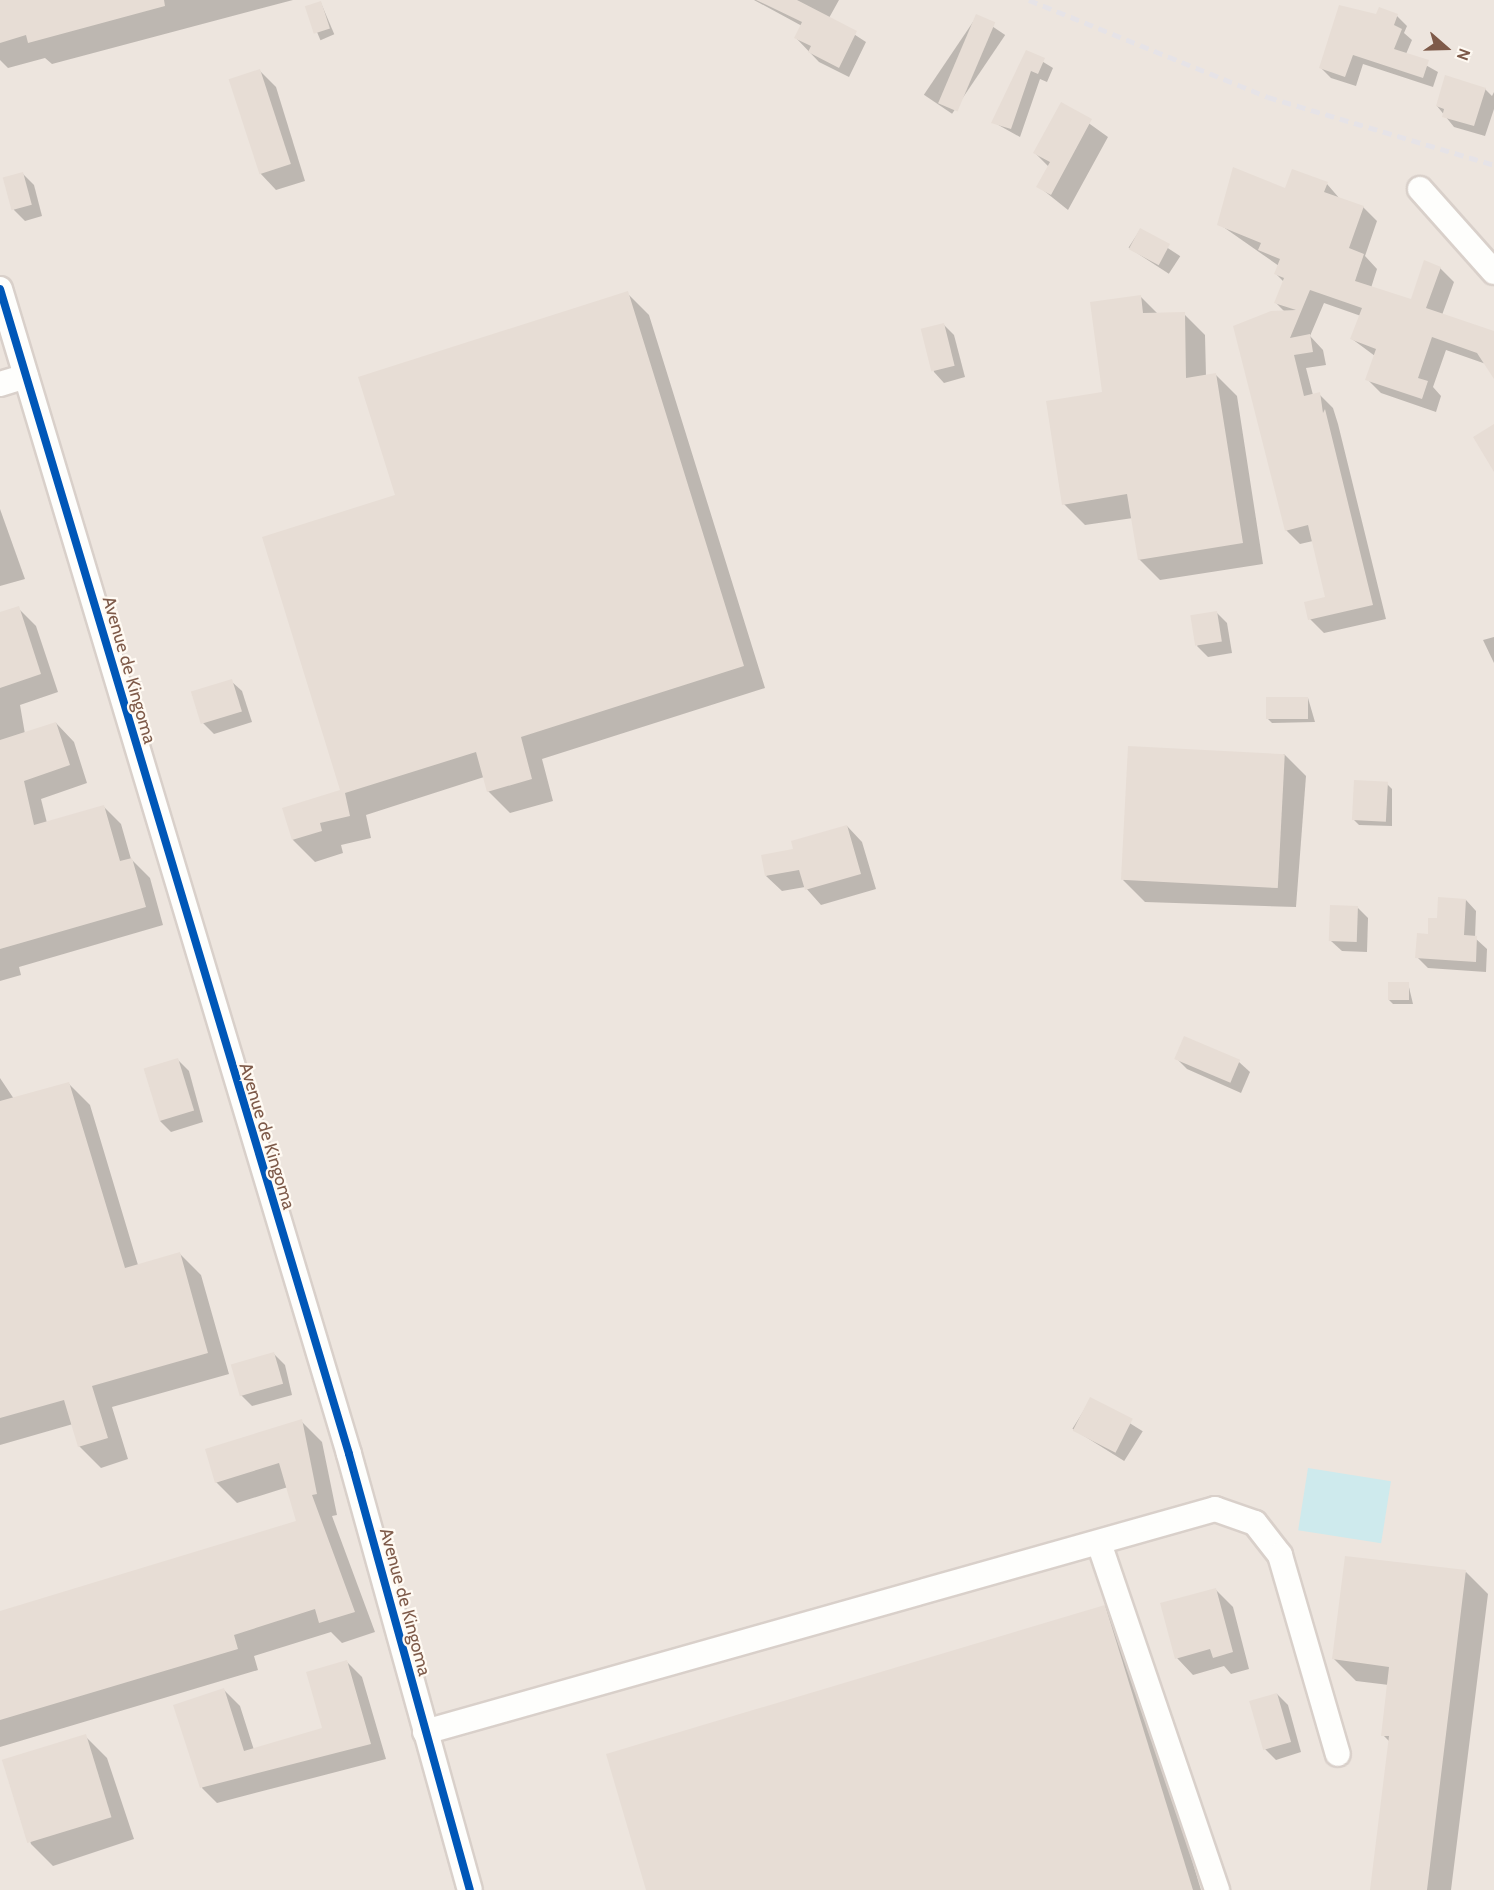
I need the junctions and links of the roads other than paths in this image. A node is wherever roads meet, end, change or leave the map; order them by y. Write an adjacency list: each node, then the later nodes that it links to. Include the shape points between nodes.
1 (1420, 189): 2 (street)
2 (1494, 272)
3 (0, 289): 4 (street, Avenue de Kingoma)
4 (26, 376): 5 (street); 7 (street, Avenue de Kingoma, via 349,1454)
5 (0, 384)
6 (1100, 1543): 7 (street); 8 (street, via 1195,1510 1227,1511 1255,1523 1280,1555 1297,1600); 10 (street)
7 (425, 1732): 9 (street, Avenue de Kingoma)
8 (1338, 1754)
9 (470, 1890)
10 (1217, 1890)

